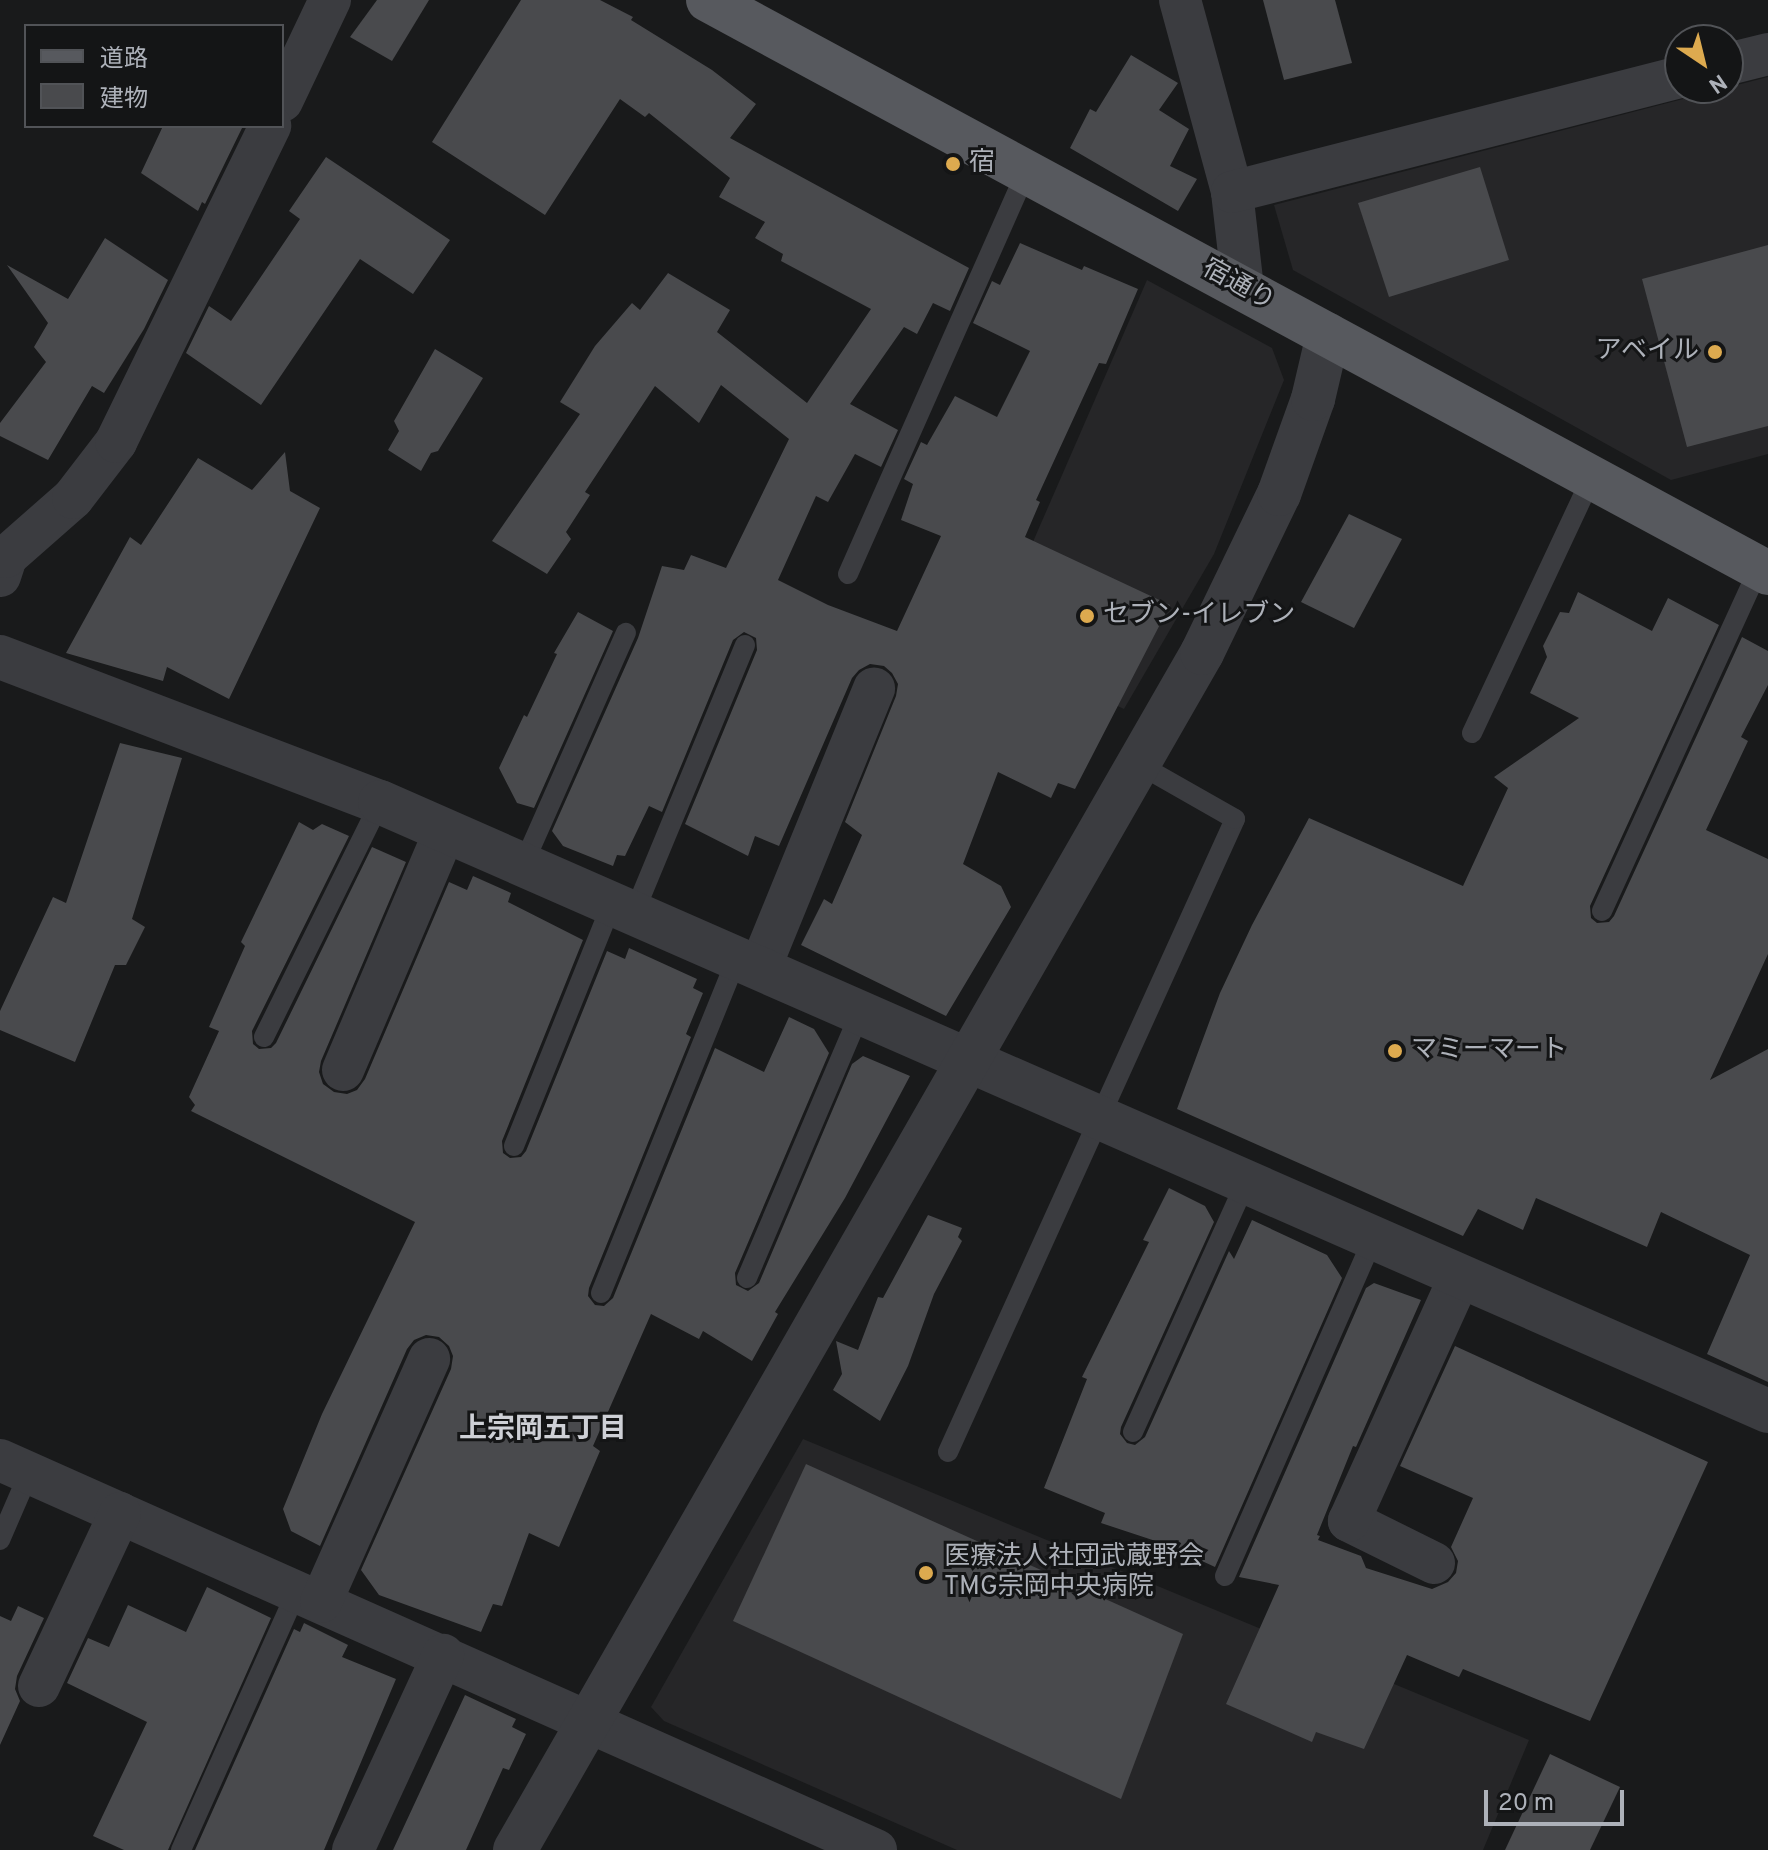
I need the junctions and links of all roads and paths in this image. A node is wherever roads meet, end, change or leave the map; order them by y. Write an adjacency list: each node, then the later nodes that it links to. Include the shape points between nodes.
1 (330, 0): 7 (street)
2 (708, 0): 9 (main road, 宿通り)
3 (1180, 0): 10 (street)
4 (1768, 54): 5 (street)
5 (1744, 60)
6 (1664, 81): 10 (street)
7 (284, 97)
8 (269, 128): 16 (street, via 116,442 73,498 6,557)
9 (1026, 172): 11 (main road, 宿通り); 15 (lane)
10 (1232, 192): 11 (street)
11 (1245, 289): 12 (main road, 宿通り)
12 (1314, 328): 13 (main road, 宿通り); 22 (street, via 1313,399 1279,494 1202,653)
13 (1592, 477): 14 (main road, 宿通り); 21 (lane)
14 (1763, 570): 27 (lane)
15 (848, 574)
16 (0, 576)
17 (626, 633): 25 (lane)
18 (745, 645): 26 (lane)
19 (0, 657): 23 (street)
20 (874, 688): 28 (street)
21 (1472, 733)
22 (1138, 764): 31 (street); 33 (lane, via 1235,819)
23 (380, 802): 24 (street); 30 (lane)
24 (445, 831): 25 (street); 32 (street)
25 (523, 865): 26 (street)
26 (623, 908): 28 (street); 34 (lane)
27 (1602, 911)
28 (748, 963): 29 (street); 39 (lane)
29 (861, 1011): 31 (street); 38 (lane)
30 (264, 1037)
31 (968, 1059): 33 (street); 52 (street)
32 (343, 1070)
33 (1098, 1116): 35 (street); 43 (lane)
34 (514, 1146)
35 (1246, 1182): 36 (street); 42 (lane)
36 (1374, 1237): 37 (street); 48 (lane)
37 (1460, 1276): 41 (street); 47 (street, via 1349,1521)
38 (747, 1278)
39 (601, 1293)
40 (429, 1359): 49 (street)
41 (1768, 1411)
42 (1133, 1432)
43 (948, 1452)
44 (14, 1466): 45 (street); 46 (lane)
45 (120, 1513): 49 (street); 51 (street)
46 (0, 1540)
47 (1434, 1563)
48 (1225, 1576)
49 (309, 1596): 50 (street); 53 (lane)
50 (443, 1655): 52 (street); 54 (street)
51 (39, 1686)
52 (586, 1721): 55 (street); 56 (street)
53 (181, 1850)
54 (353, 1850)
55 (515, 1850)
56 (876, 1850)

